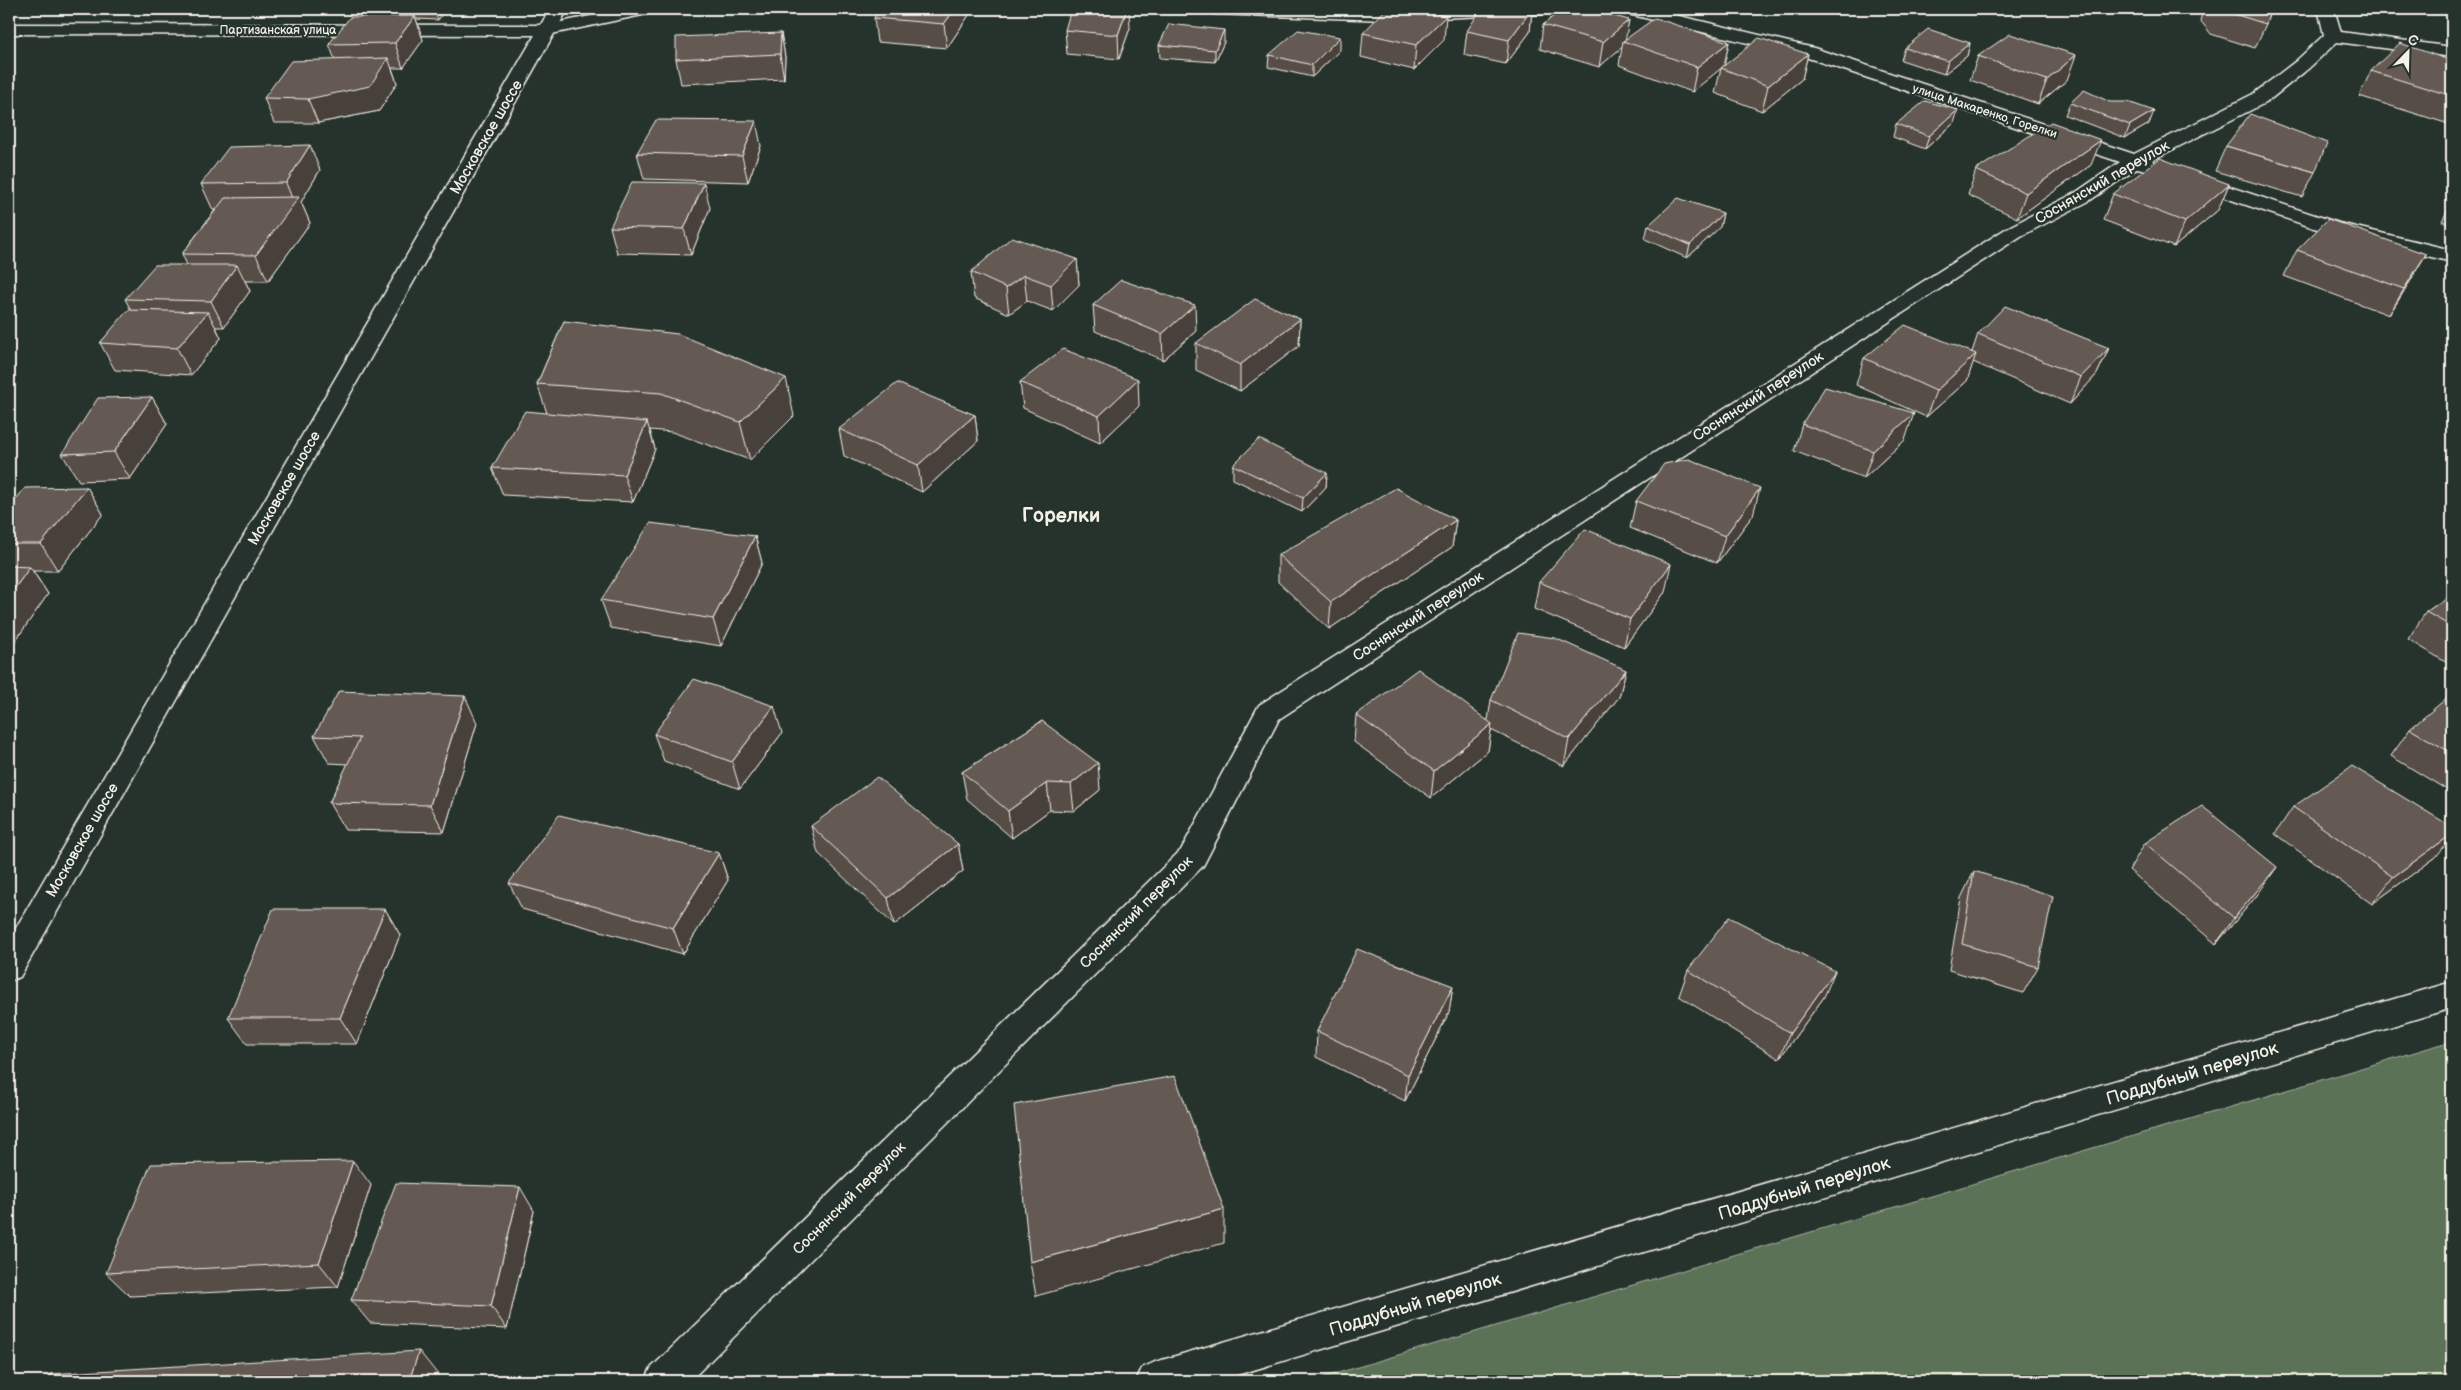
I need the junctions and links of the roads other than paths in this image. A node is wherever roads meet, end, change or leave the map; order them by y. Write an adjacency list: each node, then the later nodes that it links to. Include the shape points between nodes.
1 (559, 9): 8 (street, Московское шоссе)
2 (647, 9): 8 (street, Партизанская улица)
3 (1216, 9): 4 (street, via 1387,15)
4 (1541, 9)
5 (1630, 9): 11 (street, улица Макаренко, Горелки, via 1808,52)
6 (2326, 9): 9 (street)
7 (9, 29): 8 (street, Партизанская улица)
8 (547, 30): 13 (street, Московское шоссе)
9 (2333, 36): 10 (street); 11 (street, Соснянский переулок, via 2260,98)
10 (2452, 52)
11 (2135, 161): 12 (street, улица Макаренко, Горелки, via 2333,228); 15 (street, Соснянский переулок, via 2082,198 2014,232 1269,712 1192,858)
12 (2452, 256)
13 (9, 968)
14 (2452, 995): 16 (street, Поддубный переулок)
15 (664, 1381)
16 (1155, 1381)

